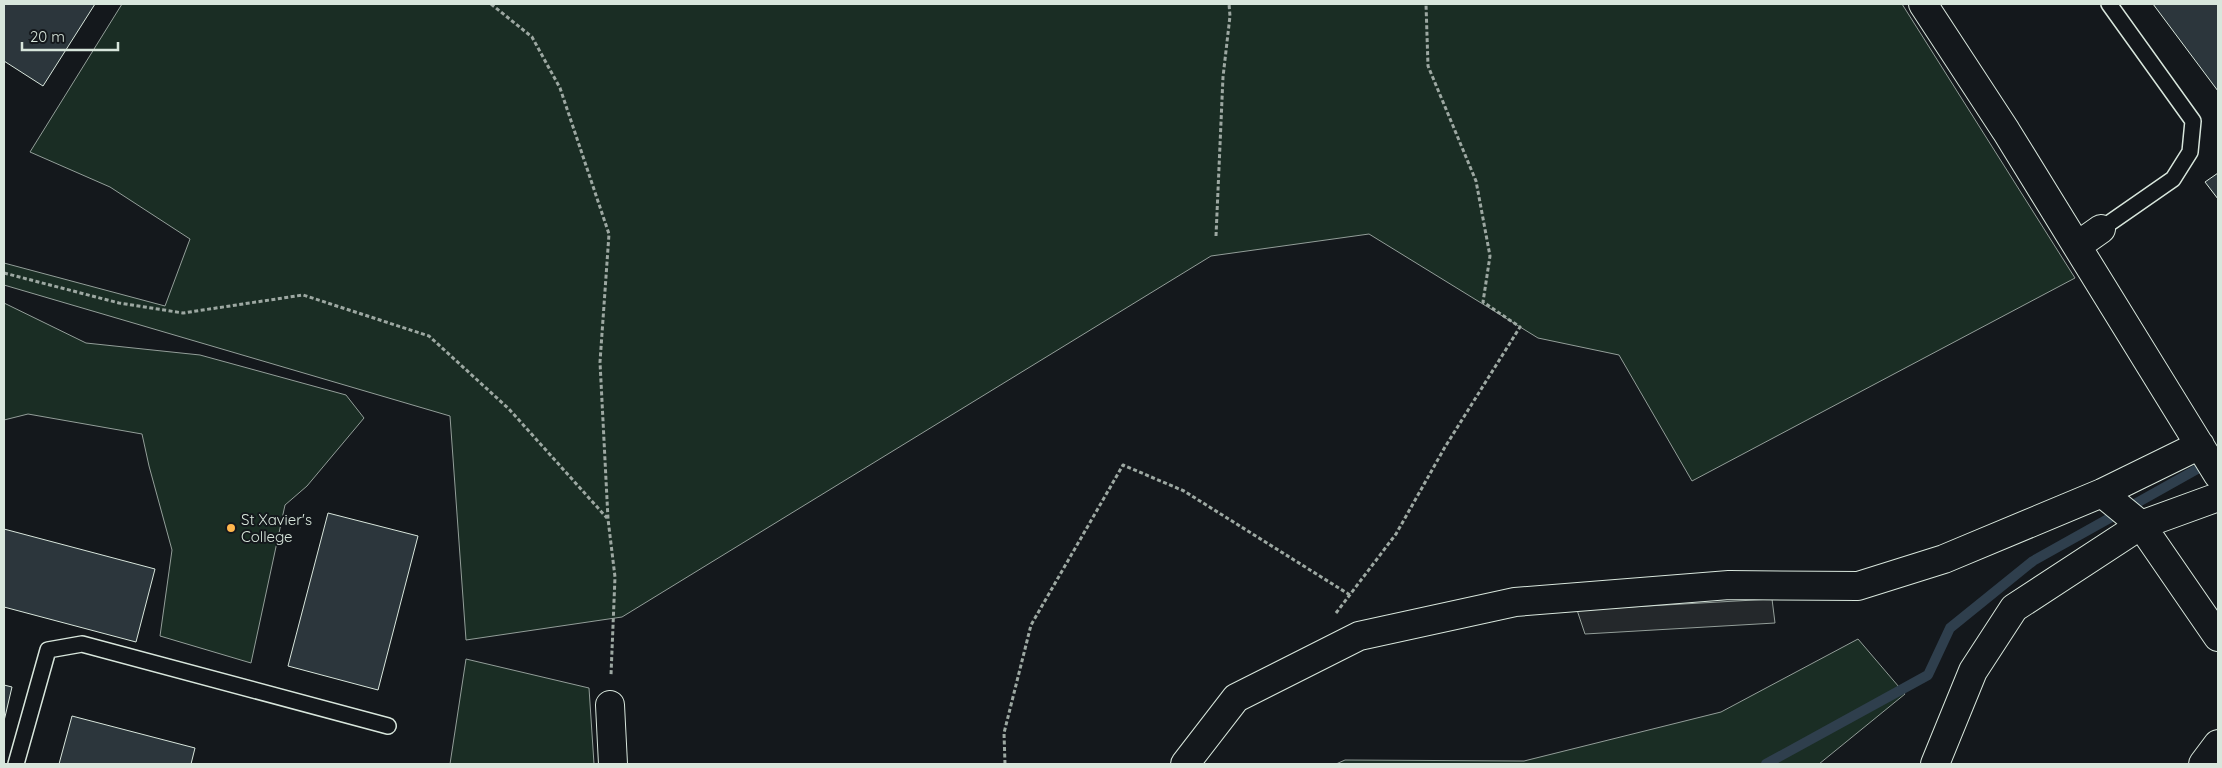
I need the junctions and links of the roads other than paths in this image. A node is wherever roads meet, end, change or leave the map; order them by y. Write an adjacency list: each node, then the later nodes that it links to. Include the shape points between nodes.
1 (1923, 4): 4 (street)
2 (2110, 4): 3 (lane, via 2192,122 2190,152 2173,179)
3 (2101, 229): 4 (street)
4 (2077, 246): 5 (street)
5 (2210, 462): 7 (street)
6 (2218, 497): 7 (street)
7 (2121, 509): 8 (street); 14 (street, via 1858,586 1729,585 1515,602 1359,636 1236,698); 15 (street, via 2014,608 1973,671)
8 (2218, 637)
9 (610, 705): 13 (street)
10 (388, 726): 12 (lane, via 82,644 48,650)
11 (2218, 744): 16 (street)
12 (16, 764)
13 (613, 764)
14 (1185, 764)
15 (1935, 764)
16 (2203, 764)

